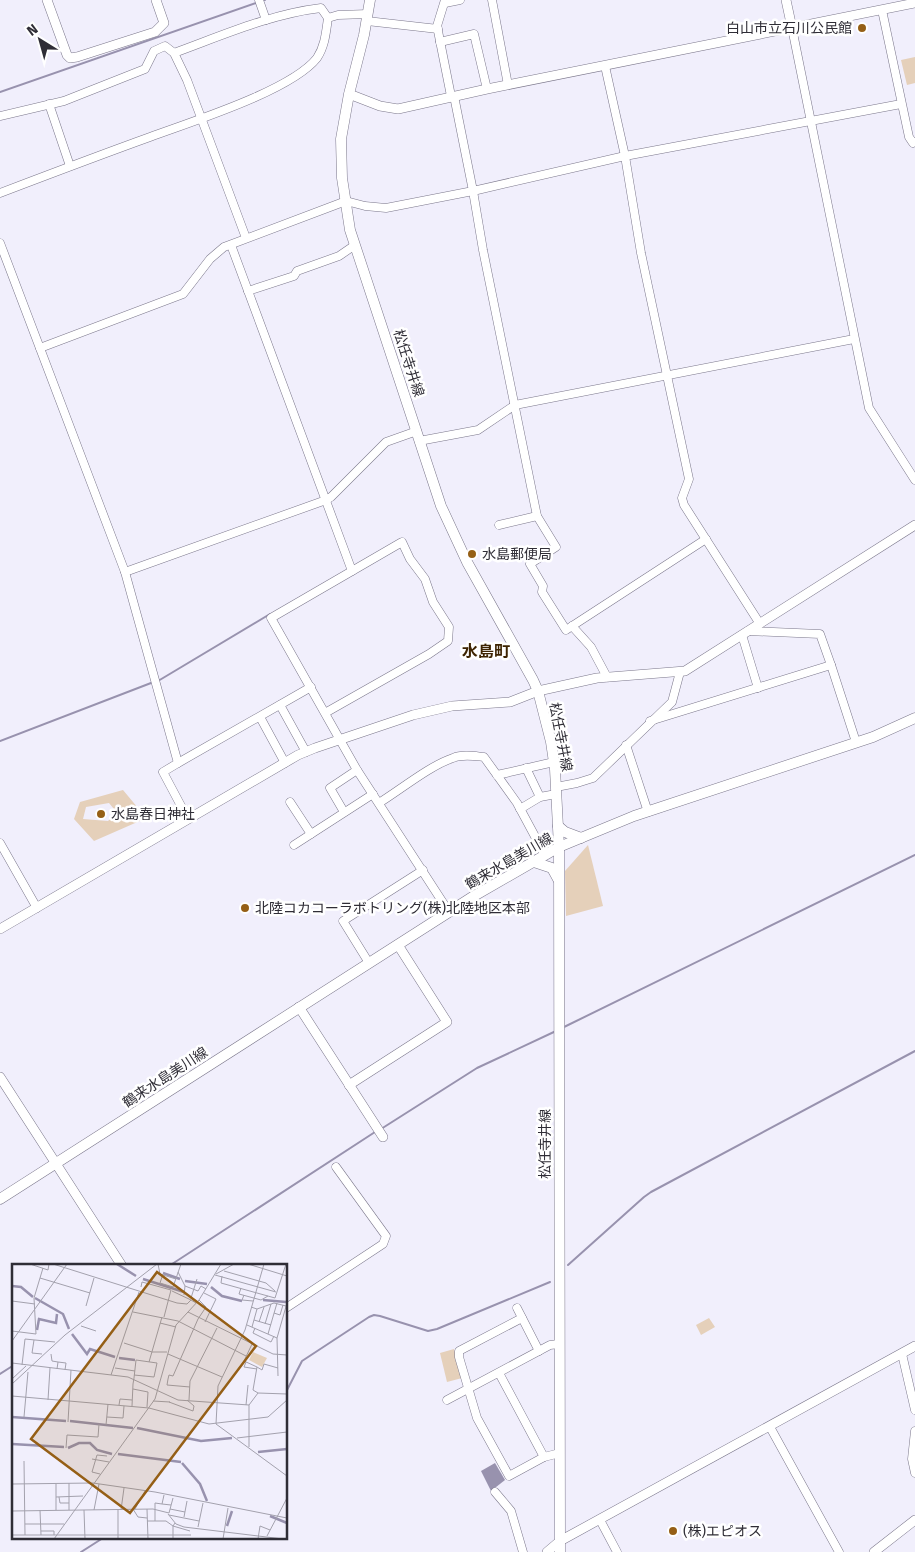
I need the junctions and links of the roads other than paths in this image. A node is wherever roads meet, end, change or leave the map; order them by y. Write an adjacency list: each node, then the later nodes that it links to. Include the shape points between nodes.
1 (47, 0): 2 (street, via 70,58 155,32 164,23)
2 (156, 0)
3 (258, 0): 14 (street)
4 (370, 0): 13 (main road, 松任寺井線)
5 (460, 0): 8 (street)
6 (492, 0): 20 (street)
7 (786, 0): 16 (street)
8 (445, 2): 15 (street)
9 (915, 3): 11 (street)
10 (319, 4): 12 (street); 14 (street)
11 (882, 10): 16 (street); 25 (street)
12 (328, 18): 13 (street, via 338,15); 27 (street, via 323,47 316,59 301,72 253,97)
13 (367, 18): 15 (street); 22 (main road, 松任寺井線)
14 (266, 20): 18 (street)
15 (438, 28): 17 (street)
16 (792, 28): 19 (street); 28 (street)
17 (440, 42): 21 (street, via 474,34); 23 (street)
18 (174, 53): 24 (street, via 164,46 154,51 145,69); 27 (street)
19 (605, 66): 20 (street); 30 (street)
20 (508, 86): 21 (street)
21 (487, 89): 23 (street)
22 (349, 94): 23 (street, via 398,109); 34 (main road, 松任寺井線, via 341,139)
23 (453, 96): 32 (street)
24 (49, 104): 26 (street); 31 (street)
25 (901, 104): 28 (street); 29 (street, via 908,137)
26 (0, 116)
27 (201, 118): 31 (street); 35 (street)
28 (810, 121): 30 (street); 40 (street)
29 (915, 142)
30 (624, 156): 32 (street); 42 (street)
31 (70, 166): 33 (street)
32 (473, 191): 34 (street, via 386,208); 43 (street)
33 (0, 193)
34 (346, 201): 35 (street); 38 (main road, 松任寺井線)
35 (246, 238): 37 (street)
36 (0, 243): 41 (street)
37 (231, 245): 39 (street); 41 (street, via 216,252 183,294)
38 (355, 246): 39 (street, via 339,256 297,271 294,276); 44 (main road, 松任寺井線)
39 (248, 291): 46 (street)
40 (854, 340): 42 (street); 45 (street, via 869,408)
41 (40, 348): 52 (street)
42 (668, 375): 43 (street); 50 (street, via 689,479 682,498)
43 (515, 404): 44 (street, via 478,430); 47 (street)
44 (418, 436): 46 (street, via 386,442); 61 (main road, 松任寺井線, via 441,506 467,562)
45 (915, 480)
46 (326, 500): 51 (street); 52 (street)
47 (537, 516): 49 (street); 54 (street, via 556,547 530,564 543,586 542,592 566,630)
48 (915, 524): 53 (street)
49 (499, 526)
50 (706, 539): 53 (street); 54 (street)
51 (352, 571): 59 (street, via 272,618); 63 (street, via 402,542 449,627 448,641)
52 (125, 572): 72 (street)
53 (760, 624): 55 (street)
54 (572, 626): 58 (street, via 592,647)
55 (745, 633): 56 (street, via 820,634); 57 (street, via 693,668); 60 (street)
56 (831, 664): 60 (street); 68 (street)
57 (680, 672): 58 (street); 66 (street, via 672,702)
58 (607, 677): 61 (street)
59 (311, 687): 62 (street); 63 (street)
60 (758, 688): 66 (street)
61 (538, 692): 67 (street, via 510,702 461,705 413,715); 71 (main road, 松任寺井線)
62 (280, 705): 64 (street); 70 (street)
63 (326, 713): 67 (street)
64 (260, 717): 72 (street); 73 (street)
65 (915, 718): 68 (main road, 鶴来水島美川線)
66 (650, 722): 69 (street)
67 (340, 740): 70 (street); 75 (street)
68 (856, 742): 84 (main road, 鶴来水島美川線)
69 (626, 745): 77 (street, via 592,778); 84 (street)
70 (306, 752): 73 (street)
71 (554, 762): 74 (street); 77 (main road, 松任寺井線)
72 (178, 763): 85 (street, via 163,772)
73 (285, 763): 85 (street)
74 (526, 768): 76 (street); 79 (street)
75 (357, 770): 78 (street); 83 (street, via 330,788)
76 (497, 775): 81 (street, via 484,757 454,757); 82 (street)
77 (556, 791): 79 (street); 86 (main road, 松任寺井線)
78 (373, 794): 81 (street); 83 (street)
79 (540, 797): 82 (street)
80 (290, 802): 87 (street)
81 (379, 803): 94 (street)
82 (520, 808): 92 (street)
83 (344, 812): 87 (street)
84 (648, 812): 88 (main road, 鶴来水島美川線)
85 (188, 818): 96 (street)
86 (558, 826): 88 (main road); 91 (main road, 松任寺井線)
87 (311, 834): 90 (street)
88 (581, 838): 91 (main road, 鶴来水島美川線)
89 (0, 843): 96 (street)
90 (294, 845)
91 (559, 847): 92 (main road, 鶴来水島美川線); 95 (main road, 松任寺井線)
92 (545, 855): 93 (main road, 鶴来水島美川線)
93 (534, 862): 95 (main road, via 552,868); 97 (main road, 鶴来水島美川線)
94 (423, 870): 97 (street); 100 (street, via 343,921)
95 (559, 880): 112 (main road, 松任寺井線)
96 (37, 908): 98 (street)
97 (449, 912): 99 (main road, 鶴来水島美川線)
98 (0, 929)
99 (398, 945): 100 (main road, 鶴来水島美川線); 103 (street, via 447,1022)
100 (369, 963): 101 (main road, 鶴来水島美川線)
101 (299, 1007): 103 (street); 105 (main road, 鶴来水島美川線)
102 (0, 1077): 105 (street)
103 (349, 1085): 104 (street)
104 (380, 1133)
105 (56, 1163): 107 (main road, 鶴来水島美川線); 108 (street)
106 (336, 1167): 109 (street, via 386,1236 383,1244)
107 (0, 1198)
108 (121, 1264)
109 (288, 1307)
110 (517, 1308): 111 (street)
111 (522, 1318): 114 (street); 118 (street, via 460,1351)
112 (559, 1344): 114 (street); 123 (main road, 松任寺井線)
113 (915, 1346): 115 (street)
114 (539, 1351): 116 (street)
115 (902, 1354): 117 (street); 121 (street)
116 (498, 1373): 118 (street); 124 (street)
117 (912, 1385): 120 (street)
118 (469, 1390): 119 (street); 124 (street, via 477,1418 509,1476)
119 (447, 1400)
120 (915, 1410)
121 (770, 1427): 127 (street); 133 (street)
122 (915, 1430): 125 (street, via 912,1458)
123 (560, 1453): 124 (street); 129 (main road, 松任寺井線)
124 (544, 1457)
125 (915, 1473)
126 (495, 1492): 130 (street, via 511,1511)
127 (600, 1520): 129 (street); 132 (street)
128 (915, 1520): 134 (street)
129 (560, 1547): 131 (street)
130 (523, 1552)
131 (546, 1552)
132 (617, 1552)
133 (839, 1552)
134 (874, 1552)

